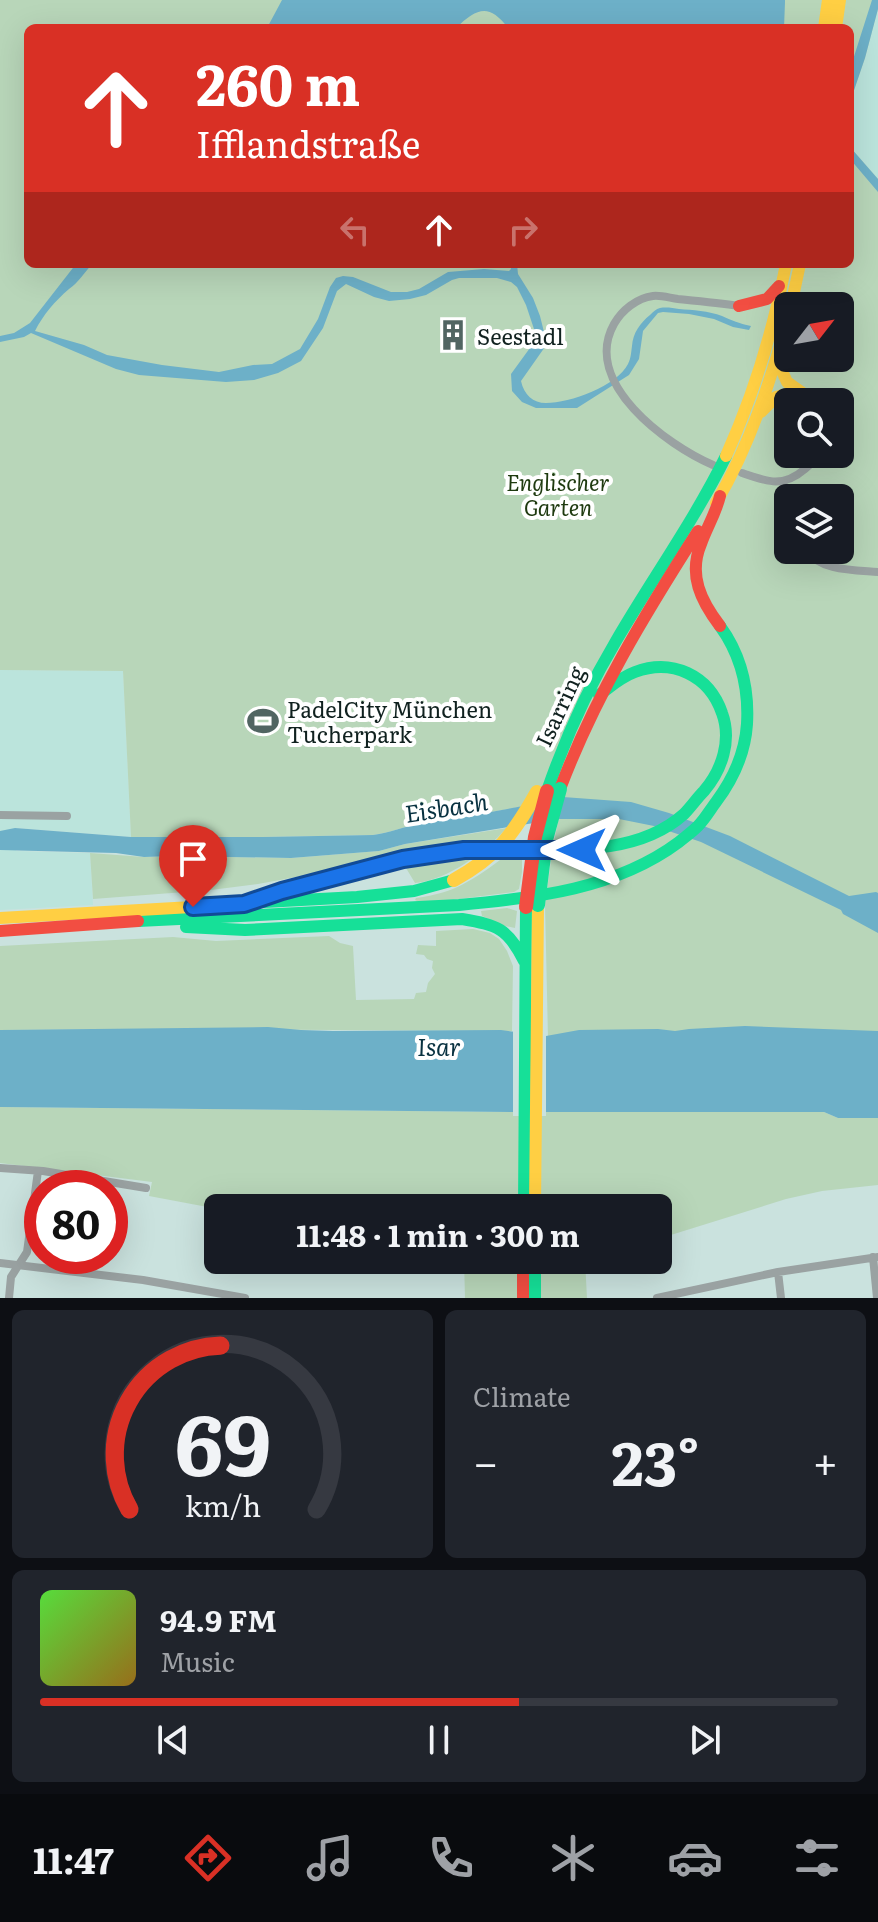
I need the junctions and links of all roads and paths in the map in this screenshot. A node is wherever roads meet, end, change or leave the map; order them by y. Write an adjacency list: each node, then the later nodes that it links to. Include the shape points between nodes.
1 (828, 0): 3 (main road)
2 (840, 0): 4 (main road)
3 (825, 24)
4 (837, 24)
5 (786, 268): 7 (main road, Isarring); 9 (main road, via 772,297)
6 (799, 268): 8 (main road)
7 (784, 292)
8 (794, 292)
9 (739, 306): 10 (main road); 17 (street, via 654,296 634,303 619,317 606,348 612,377 640,415 692,456)
10 (774, 321)
11 (774, 342): 25 (main road, Isarring, via 716,477 574,719)
12 (774, 369): 16 (main road, Isarring)
13 (780, 372): 14 (main road)
14 (793, 388)
15 (774, 399): 16 (main road)
16 (758, 416): 21 (main road, Isarring)
17 (713, 465)
18 (806, 468): 20 (street)
19 (742, 473): 20 (street)
20 (783, 482)
21 (720, 496): 24 (main road, Isarring); 30 (main road, via 699,543 695,577 745,674 749,706 744,749 719,802 677,845 593,885 494,902)
22 (822, 564): 23 (street)
23 (878, 572)
24 (599, 695): 25 (main road, Isarring); 28 (main road, via 632,673 670,667 703,682 722,710 727,745 718,773 680,817 654,834 582,850 464,850 403,859)
25 (548, 790): 28 (main road, bridge, via 508,841 454,880 414,891); 32 (main road, Isarring, bridge, via 535,837)
26 (0, 815): 27 (street)
27 (67, 816)
28 (244, 904): 29 (main road)
29 (0, 918)
30 (138, 921): 31 (main road); 32 (main road, via 245,930 462,919 495,924 509,934)
31 (0, 931)
32 (528, 968): 33 (main road, Isarring)
33 (529, 1167): 38 (main road, Isarring); 39 (main road, Isarring)
34 (0, 1168): 35 (street)
35 (25, 1170)
36 (128, 1185): 37 (street)
37 (146, 1188)
38 (526, 1194)
39 (533, 1194)
40 (24, 1256): 43 (street)
41 (875, 1257): 44 (street); 53 (street)
42 (0, 1263): 43 (street)
43 (19, 1264): 47 (street, via 11,1277); 48 (street)
44 (778, 1272): 51 (street); 52 (street)
45 (523, 1274): 49 (main road)
46 (535, 1274): 50 (main road)
47 (9, 1298)
48 (245, 1298)
49 (523, 1298)
50 (535, 1298)
51 (657, 1298)
52 (781, 1298)
53 (877, 1298)

